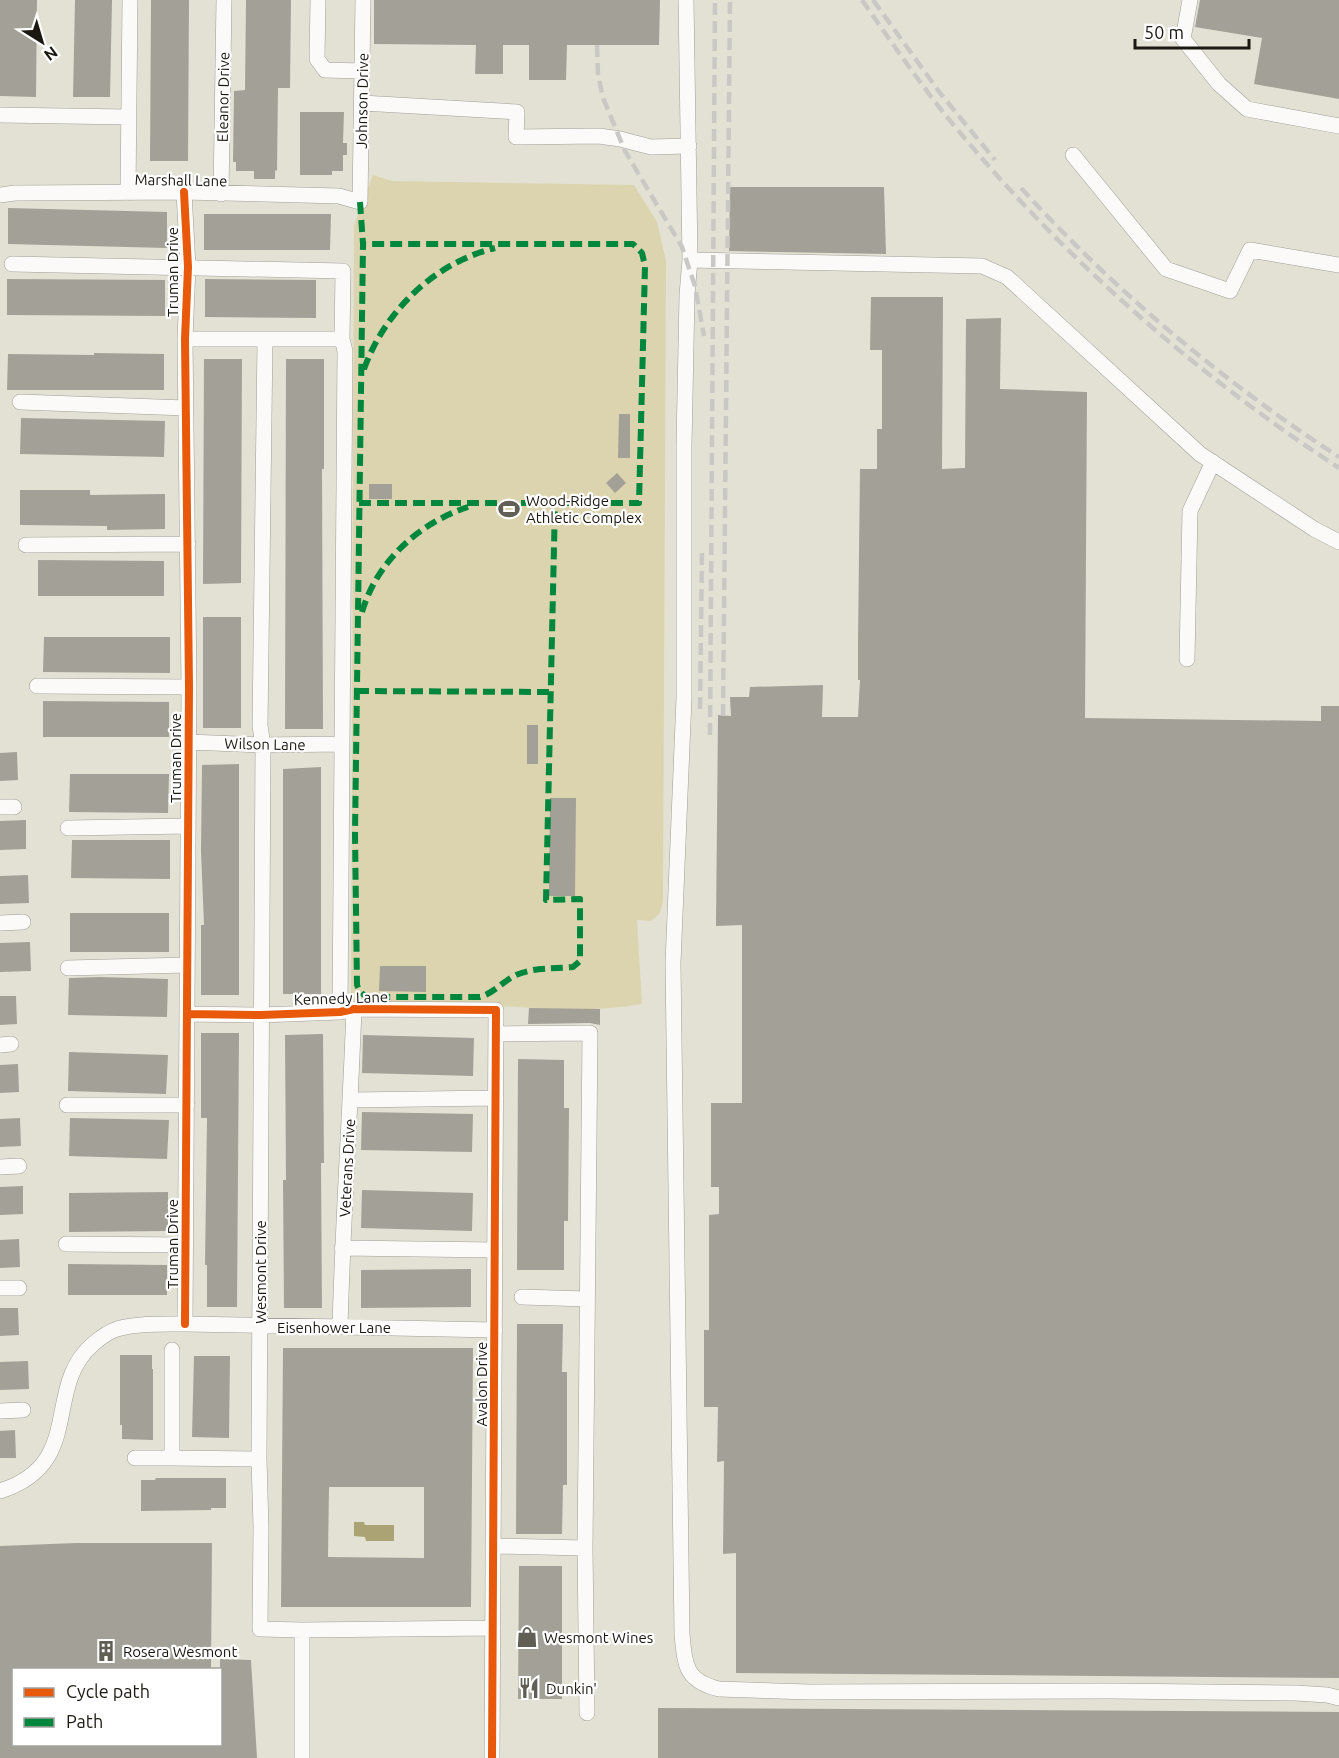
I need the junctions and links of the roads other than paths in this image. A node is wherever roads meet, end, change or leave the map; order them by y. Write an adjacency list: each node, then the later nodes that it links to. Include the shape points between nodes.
1 (130, 0): 10 (street)
2 (225, 0): 16 (street, Eleanor Drive)
3 (318, 0): 7 (street, via 317,59 325,70)
4 (363, 0): 7 (street, Johnson Drive)
5 (686, 0): 12 (street)
6 (1190, 0): 11 (street, via 1183,39 1220,84 1247,109)
7 (362, 71): 8 (street, Johnson Drive)
8 (362, 103): 12 (street, via 517,112 516,137 599,136 651,147); 18 (street, Johnson Drive)
9 (0, 115): 10 (street)
10 (129, 117): 15 (street)
11 (1339, 126)
12 (689, 146): 19 (street)
13 (1073, 155): 21 (street, via 1166,269 1230,291 1250,250)
14 (184, 192): 15 (street, Marshall Lane); 16 (street, Marshall Lane); 22 (street, Truman Drive)
15 (128, 193): 17 (street, Marshall Lane)
16 (221, 194): 18 (street, Marshall Lane, via 339,196)
17 (0, 195)
18 (360, 202)
19 (690, 261): 28 (street, via 982,266 1007,277); 78 (street, via 684,446 684,698 673,963 682,1634 684,1659 691,1675 705,1686 719,1689 1273,1692)
20 (12, 264): 22 (street)
21 (1339, 265)
22 (188, 267): 23 (street, Truman Drive); 24 (street, Veterans Drive, via 343,271)
23 (185, 339): 25 (street); 27 (street, Truman Drive)
24 (342, 339): 25 (street); 36 (street, Veterans Drive, via 345,351)
25 (265, 340): 37 (street, Wesmont Drive, via 260,726)
26 (20, 402): 27 (street)
27 (186, 408): 30 (street, Truman Drive)
28 (1213, 462): 29 (street); 32 (street, via 1190,511)
29 (1339, 542)
30 (188, 544): 31 (street); 34 (street, Truman Drive)
31 (26, 545)
32 (1187, 659)
33 (37, 686): 34 (street)
34 (189, 687): 35 (street, Truman Drive)
35 (188, 742): 37 (street, Wilson Lane); 38 (street, Truman Drive)
36 (341, 744): 37 (street, Wilson Lane); 45 (street, Veterans Drive)
37 (263, 745): 47 (street, Wesmont Drive)
38 (188, 826): 39 (street); 42 (street, Truman Drive)
39 (68, 828)
40 (23, 922): 41 (street)
41 (0, 923)
42 (187, 965): 43 (street); 46 (street, Truman Drive)
43 (68, 968)
44 (496, 1010): 45 (street, Kennedy Lane); 48 (street, Avalon Drive)
45 (347, 1011): 47 (street, Kennedy Lane); 50 (street, Veterans Drive)
46 (187, 1014): 47 (street, Kennedy Lane); 52 (street, Truman Drive)
47 (261, 1014): 64 (street, Wesmont Drive)
48 (496, 1034): 49 (street, Avalon Drive); 62 (street, via 590,1033)
49 (496, 1098): 50 (street); 58 (street, Avalon Drive)
50 (351, 1100): 57 (street, Veterans Drive)
51 (67, 1105): 52 (street)
52 (187, 1105): 56 (street, Truman Drive)
53 (19, 1166): 54 (street)
54 (0, 1167)
55 (66, 1244): 56 (street)
56 (185, 1245): 63 (street, Truman Drive)
57 (342, 1248): 58 (street); 65 (street, Veterans Drive)
58 (495, 1251): 66 (street, Avalon Drive)
59 (0, 1288): 60 (street)
60 (19, 1288)
61 (522, 1297): 62 (street)
62 (587, 1299): 75 (street)
63 (185, 1324): 64 (street, Eisenhower Lane); 73 (street, Eisenhower Lane, via 114,1330 89,1347 70,1377 57,1437 46,1460 17,1485)
64 (260, 1326): 65 (street, Eisenhower Lane); 72 (street, Wesmont Drive)
65 (340, 1326): 66 (street, Eisenhower Lane)
66 (495, 1330): 74 (street, Avalon Drive)
67 (172, 1350): 71 (street)
68 (23, 1410): 69 (street)
69 (0, 1411)
70 (135, 1458): 71 (street)
71 (172, 1458): 72 (street)
72 (259, 1459): 77 (street, Wesmont Drive, via 260,1629)
73 (0, 1491)
74 (493, 1546): 75 (street); 76 (street, Avalon Drive)
75 (585, 1548): 79 (street)
76 (493, 1628): 77 (street); 81 (street, Avalon Drive)
77 (302, 1630): 80 (street)
78 (1339, 1698)
79 (587, 1713)
80 (302, 1758)
81 (492, 1758)

